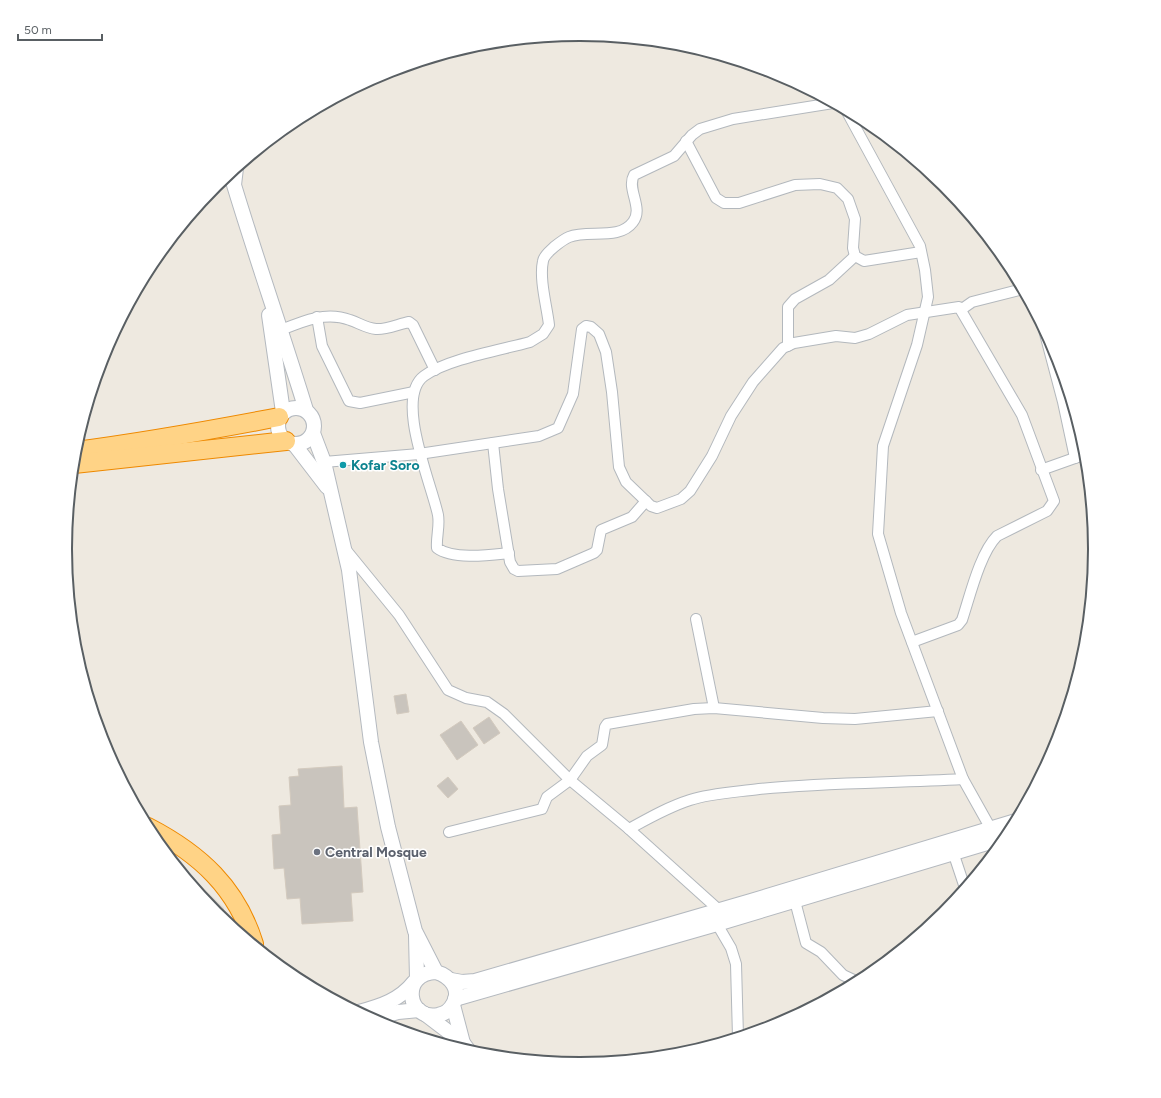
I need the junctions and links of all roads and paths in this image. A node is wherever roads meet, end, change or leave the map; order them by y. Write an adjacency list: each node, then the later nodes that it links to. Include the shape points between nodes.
1 (825, 104): 3 (street, via 733,119 700,129)
2 (853, 121): 5 (street)
3 (686, 141): 6 (street, via 716,198 724,203 739,202 794,185 820,184 837,188 848,199 855,219); 15 (street, via 674,156 634,175 632,181 637,211 634,221 628,228 615,232 570,236 547,254 543,260 542,274 549,325 543,334 530,342 441,366)
4 (232, 180): 7 (main road)
5 (921, 252): 6 (street, via 864,262); 10 (street, via 928,297)
6 (855, 256): 13 (street, via 829,280 795,299 788,307)
7 (265, 287): 12 (main road); 18 (main road)
8 (1017, 290): 9 (street, via 972,302)
9 (962, 310): 10 (street, via 954,307); 28 (street, via 1022,414)
10 (924, 313): 13 (street, via 907,316 855,338 836,336); 34 (street, via 917,345 883,446 878,534 900,613)
11 (317, 317): 12 (street); 15 (street, via 348,319 366,328 378,330 409,322 413,325); 16 (street, via 322,346 349,401 360,402)
12 (281, 330): 17 (main road)
13 (788, 346): 30 (street, via 771,359 753,382 731,416 712,456 690,491 681,499 657,508)
14 (1052, 360): 25 (street)
15 (435, 370): 16 (street, via 423,377 415,386)
16 (414, 392): 23 (street, via 412,400)
17 (306, 410): 18 (main road, via 294,407); 19 (main road, via 314,420)
18 (281, 414): 20 (main road, via 277,424 278,431); 22 (highway, via 132,444)
19 (313, 433): 20 (main road, via 302,443); 26 (main road)
20 (290, 443): 27 (highway); 29 (main road)
21 (493, 443): 23 (street); 30 (street, via 539,436 558,428 573,394 582,329 591,326 599,334 606,352 619,467 626,482); 32 (street)
22 (82, 450)
23 (419, 454): 26 (street); 32 (street, via 438,518 437,548 459,554 482,556)
24 (1080, 456): 25 (street)
25 (1075, 458): 28 (street)
26 (324, 462): 29 (main road)
27 (80, 463)
28 (1041, 470): 34 (street, via 1053,497 1052,506 997,536 992,542 958,625)
29 (330, 490): 31 (main road)
30 (646, 501): 32 (street, via 632,517 601,530 594,553 557,569 518,571 510,562)
31 (344, 547): 38 (street, via 399,615 448,690 466,698 487,702 504,714); 49 (main road, via 371,742 388,827)
32 (509, 553)
33 (696, 619): 35 (street)
34 (912, 642): 36 (street)
35 (714, 708): 36 (street, via 855,719); 38 (street, via 607,724 602,745 587,756)
36 (938, 711): 37 (street)
37 (963, 779): 40 (street, via 850,783 745,791 691,799 657,813); 41 (street)
38 (570, 780): 40 (street); 42 (street, via 548,797 538,812)
39 (1007, 824): 41 (main road)
40 (629, 829): 48 (street)
41 (991, 829): 48 (main road)
42 (449, 832)
43 (159, 833): 50 (highway, via 202,862 234,899)
44 (997, 840): 45 (main road)
45 (953, 852): 46 (street); 47 (main road)
46 (963, 883)
47 (795, 901): 48 (main road); 53 (street, via 806,943 821,952 837,971)
48 (718, 917): 52 (main road, via 475,981); 55 (main road); 59 (street, via 736,964)
49 (415, 931): 51 (main road); 54 (main road)
50 (252, 936)
51 (436, 972): 52 (main road); 54 (main road, via 422,974)
52 (451, 980): 55 (main road, via 454,986)
53 (849, 980)
54 (416, 981): 56 (main road, via 395,999); 57 (main road, via 412,997)
55 (454, 1002): 57 (main road, via 448,1011 441,1014); 61 (main road)
56 (367, 1010)
57 (422, 1012): 58 (main road, via 398,1012); 60 (main road)
58 (382, 1016)
59 (738, 1032)
60 (460, 1042)
61 (465, 1044)

